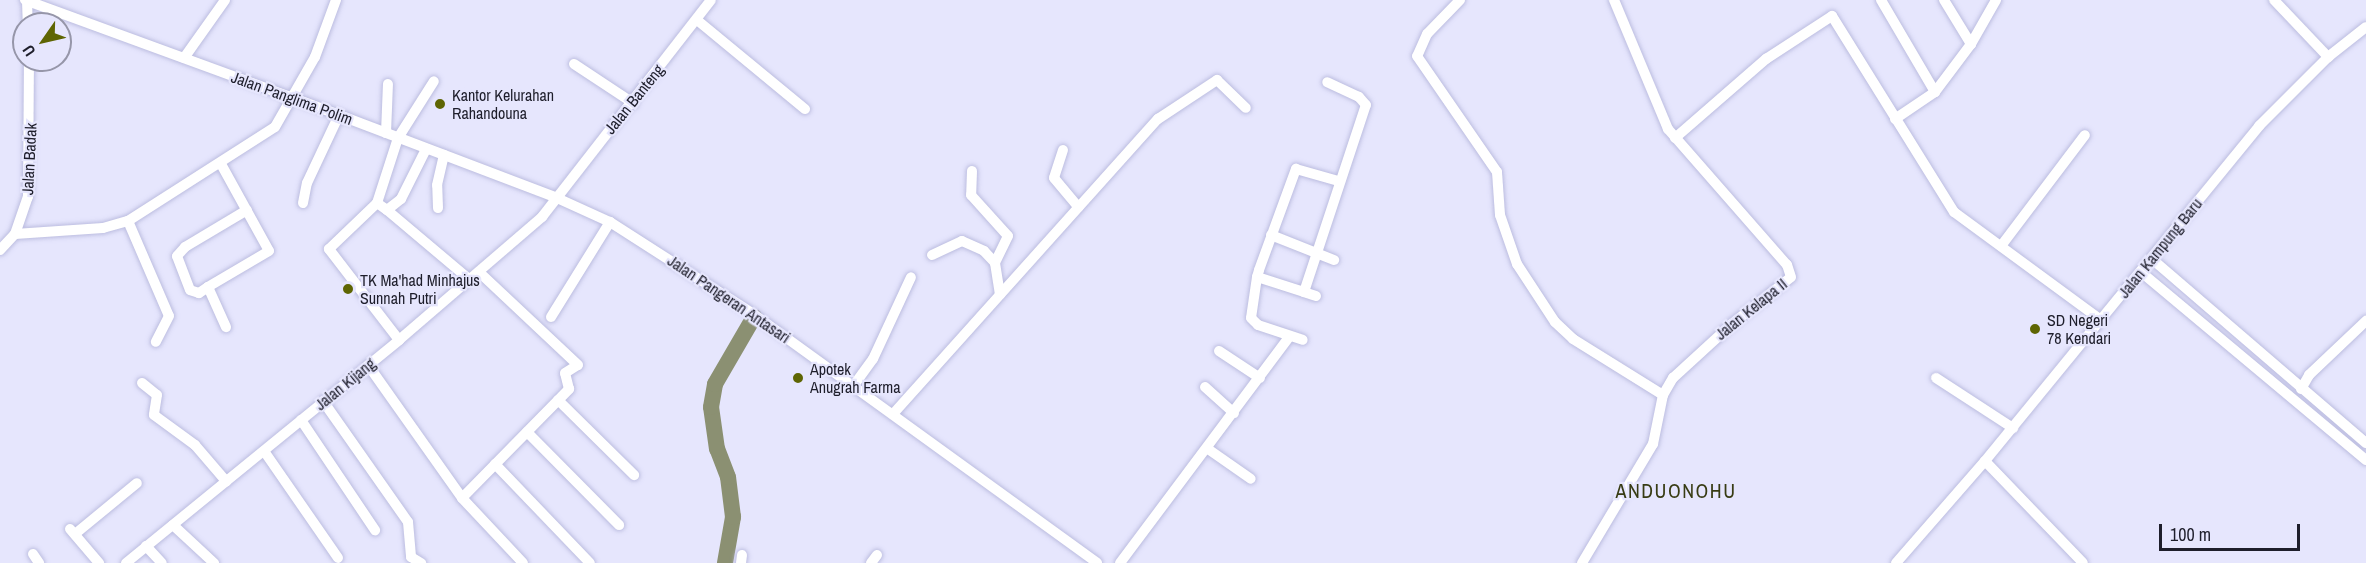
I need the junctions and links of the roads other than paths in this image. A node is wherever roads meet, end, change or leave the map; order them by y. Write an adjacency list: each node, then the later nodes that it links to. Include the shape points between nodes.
1 (26, 0): 15 (street, Jalan Panglima Polim)
2 (225, 0): 15 (street)
3 (336, 0): 22 (street, via 315,57)
4 (710, 0): 11 (street, Jalan Banteng)
5 (1460, 0): 80 (street, via 1427,34 1418,56 1497,172 1500,214 1517,264 1555,322 1573,339)
6 (1614, 0): 31 (street, Jalan Kelapa II, via 1665,123)
7 (1881, 0): 21 (street)
8 (1944, 0): 13 (street)
9 (1996, 0): 13 (street)
10 (2274, 0): 14 (street)
11 (697, 20): 23 (street, Jalan Banteng); 25 (street)
12 (2366, 27): 14 (street, Jalan Kampung Baru)
13 (1971, 44): 21 (street)
14 (2328, 57): 53 (street, Jalan Kampung Baru, via 2259,126)
15 (184, 58): 22 (street, Jalan Panglima Polim)
16 (574, 64): 23 (street)
17 (29, 72): 47 (street, Jalan Badak, via 28,197)
18 (434, 81): 30 (street)
19 (1327, 82): 37 (street, via 1366,102)
20 (388, 84): 28 (street)
21 (1935, 92): 27 (street)
22 (293, 98): 26 (street, Jalan Panglima Polim); 35 (street, via 274,127)
23 (633, 103): 38 (street, Jalan Banteng)
24 (1246, 108): 41 (street, via 1225,84 1214,81 1158,119 1120,166)
25 (805, 109)
26 (339, 115): 28 (street, Jalan Panglima Polim); 39 (street, via 307,183)
27 (1895, 119): 31 (street, via 1832,16 1766,59); 49 (street, via 1954,212)
28 (386, 133): 30 (street, Jalan Panglima Polim)
29 (2085, 135): 49 (street)
30 (398, 138): 32 (street, Jalan Panglima Polim); 40 (street)
31 (1675, 138): 80 (street, Jalan Kelapa II, via 1787,265 1791,277 1696,354 1673,378)
32 (426, 149): 34 (street, Jalan Panglima Polim); 44 (street, via 405,192)
33 (1063, 150): 41 (street, via 1054,178)
34 (444, 155): 38 (street, Jalan Panglima Polim); 42 (street, via 437,185)
35 (221, 164): 43 (street); 45 (street)
36 (972, 171): 55 (street, via 971,195 1008,237)
37 (1338, 181): 48 (street, via 1296,169); 51 (street)
38 (557, 198): 46 (street, Jalan Pangeran Antasari); 57 (street, Jalan Kijang, via 542,217)
39 (303, 203)
40 (377, 203): 44 (street); 69 (street, via 330,251)
41 (1078, 207): 62 (street)
42 (438, 208)
43 (247, 210): 60 (street, via 269,251); 60 (street, via 185,247 177,256 190,290 199,293)
44 (387, 210): 57 (street)
45 (128, 221): 47 (street, via 103,228); 71 (street, via 169,316)
46 (610, 222): 64 (street); 77 (street, Jalan Pangeran Antasari, via 752,313)
47 (15, 234): 50 (street, Jalan Badak)
48 (1271, 235): 51 (street); 59 (street)
49 (2001, 246): 65 (street)
50 (0, 250)
51 (1315, 253): 54 (street); 61 (street)
52 (932, 255): 55 (street, via 962,242 984,251)
53 (2152, 259): 56 (street, Jalan Kampung Baru); 79 (street)
54 (1334, 260)
55 (995, 263): 62 (street)
56 (2141, 272): 65 (street, Jalan Kampung Baru); 91 (street)
57 (475, 276): 69 (street, Jalan Kijang); 81 (street, via 578,365 565,373 568,389)
58 (911, 277): 77 (street, via 873,359)
59 (1257, 277): 61 (street); 68 (street, via 1249,316 1257,325)
60 (208, 287): 67 (street)
61 (1304, 292): 63 (street)
62 (1000, 295): 84 (street)
63 (1316, 296)
64 (550, 317)
65 (2101, 320): 86 (street, Jalan Kampung Baru)
66 (2366, 321): 79 (street, via 2309,375)
67 (226, 327)
68 (1289, 337): 70 (street); 74 (street)
69 (399, 339): 73 (street, Jalan Kijang)
70 (1303, 340)
71 (156, 342)
72 (1219, 351): 74 (street)
73 (368, 365): 82 (street, Jalan Kijang); 98 (street)
74 (1260, 378): 83 (street)
75 (1936, 378): 86 (street)
76 (142, 382): 96 (street, via 157,395 154,415 195,445)
77 (854, 385): 84 (street, Jalan Pangeran Antasari)
78 (1204, 387): 83 (street)
79 (2301, 389): 88 (street)
80 (1664, 395): 114 (street, Jalan Kelapa II, via 1653,444)
81 (558, 400): 87 (street); 94 (street)
82 (323, 401): 85 (street, Jalan Kijang); 109 (street, via 408,522 411,558)
83 (1234, 413): 89 (street)
84 (893, 414): 104 (street, Jalan Pangeran Antasari)
85 (301, 420): 90 (street, Jalan Kijang); 101 (street)
86 (2013, 428): 92 (street, Jalan Kampung Baru)
87 (526, 432): 93 (street); 100 (street)
88 (2366, 443)
89 (1208, 449): 95 (street); 113 (street)
90 (264, 451): 96 (street, Jalan Kijang); 103 (street)
91 (2366, 460)
92 (1986, 461): 115 (street, Jalan Kampung Baru); 116 (street)
93 (495, 464): 98 (street); 111 (street)
94 (634, 476)
95 (1251, 480)
96 (226, 481): 99 (street, Jalan Kijang)
97 (137, 483): 105 (street, via 72,531)
98 (462, 498): 110 (street)
99 (173, 525): 102 (street, Jalan Kijang); 108 (street)
100 (618, 525)
101 (375, 530)
102 (146, 546): 106 (street, Jalan Kijang); 107 (street)
103 (338, 558)
104 (1082, 559): 112 (street, Jalan Pangeran Antasari)
105 (99, 563)
106 (126, 563)
107 (162, 563)
108 (214, 563)
109 (421, 563)
110 (523, 563)
111 (590, 563)
112 (1097, 563)
113 (1120, 563)
114 (1581, 563)
115 (1896, 563)
116 (2083, 563)

